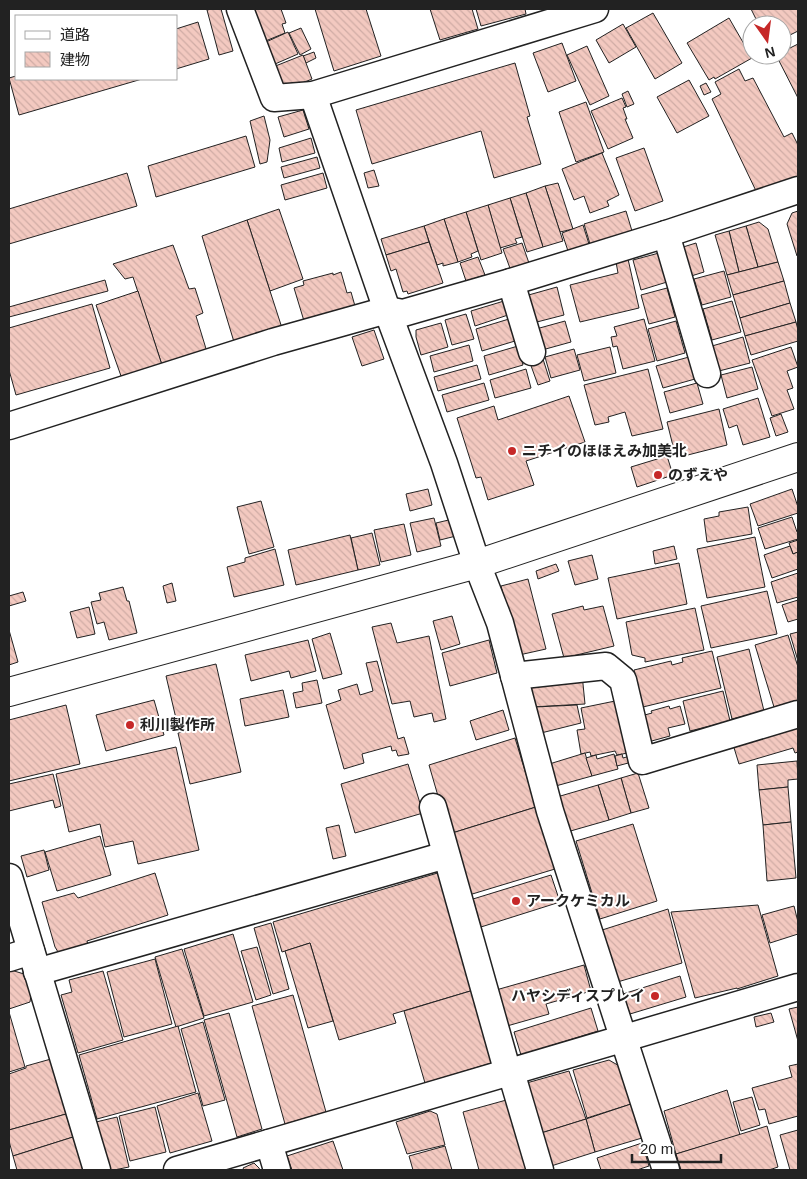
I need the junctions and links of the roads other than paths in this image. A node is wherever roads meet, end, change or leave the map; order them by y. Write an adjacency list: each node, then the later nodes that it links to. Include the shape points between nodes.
1 (240, 9): 3 (street, via 274,98)
2 (595, 9): 3 (street)
3 (313, 95): 7 (street)
4 (798, 190): 5 (street)
5 (666, 234): 6 (street); 9 (street)
6 (511, 282): 7 (street, via 403,312); 8 (street)
7 (387, 310): 10 (street, via 273,342); 12 (street, via 444,463)
8 (532, 352)
9 (706, 374)
10 (9, 426)
11 (798, 457): 12 (street)
12 (477, 564): 13 (street, via 500,623); 14 (street)
13 (514, 676): 15 (street, via 606,666 623,680 642,761); 21 (street, via 550,811)
14 (9, 692)
15 (798, 714)
16 (433, 807): 17 (street)
17 (446, 855): 19 (street); 22 (street)
18 (9, 877): 19 (street)
19 (26, 961): 24 (street)
20 (798, 987): 21 (street)
21 (624, 1039): 22 (street); 28 (street)
22 (509, 1072): 23 (street); 27 (street)
23 (269, 1143): 25 (street); 26 (street)
24 (97, 1170)
25 (178, 1170)
26 (277, 1170)
27 (540, 1170)
28 (666, 1170)

